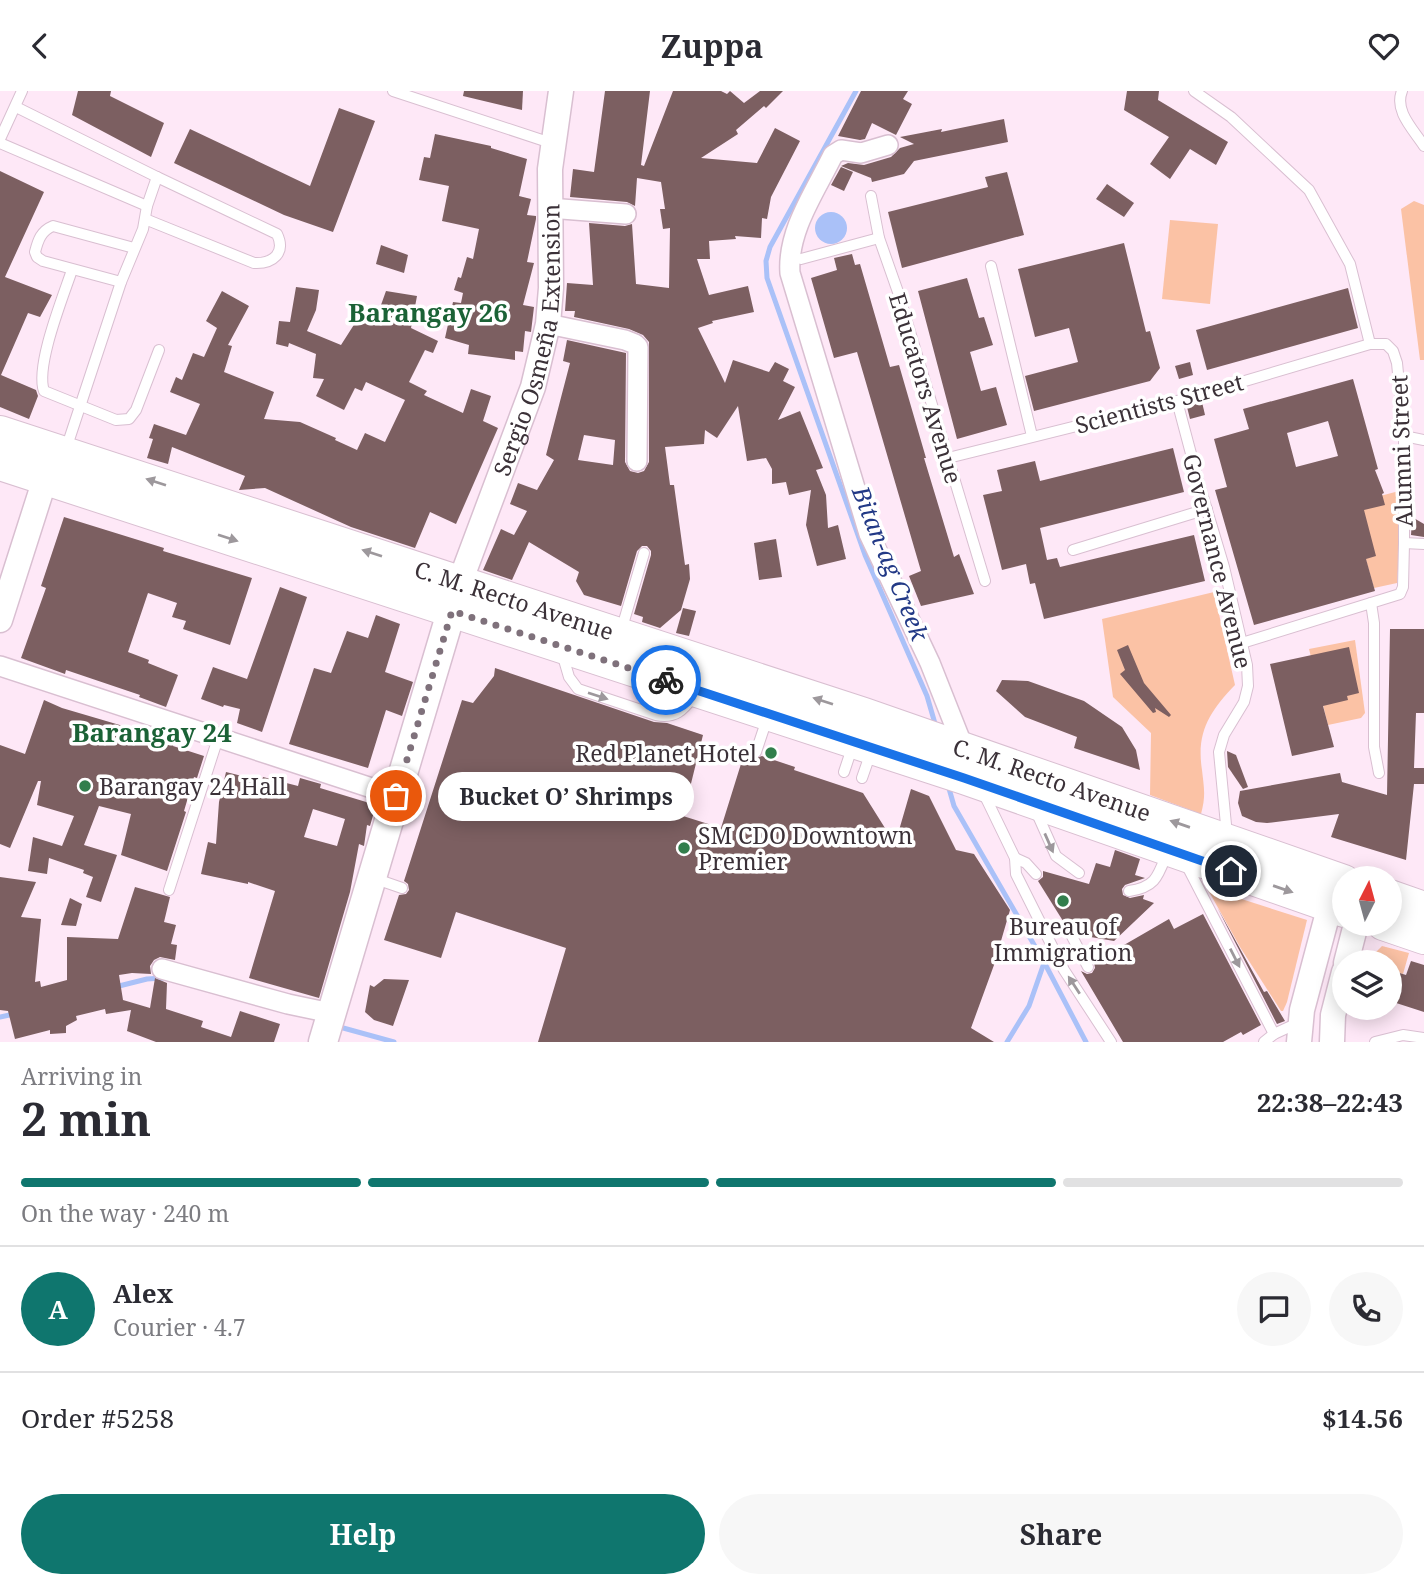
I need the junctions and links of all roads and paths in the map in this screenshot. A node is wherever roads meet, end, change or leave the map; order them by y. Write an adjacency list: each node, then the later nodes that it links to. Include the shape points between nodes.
1 (22, 91): 6 (lane)
2 (393, 91): 8 (lane)
3 (561, 91): 8 (street, Sergio Osmeña Extension)
4 (1194, 91): 24 (lane, via 1231,117 1309,190 1350,264)
5 (1402, 91): 10 (lane, via 1401,113)
6 (16, 107): 7 (lane); 11 (lane)
7 (0, 141): 13 (lane)
8 (552, 143): 14 (street, Sergio Osmeña Extension)
9 (888, 145): 53 (street, via 861,153 841,150 834,155 794,236 790,273 869,534 930,663)
10 (1424, 146)
11 (157, 177): 13 (lane); 16 (lane, via 277,234 281,250 265,264 254,263)
12 (871, 196): 17 (lane, Educators Avenue)
13 (147, 207): 16 (lane)
14 (549, 208): 15 (street); 23 (street, Sergio Osmeña Extension)
15 (626, 214)
16 (145, 219): 18 (lane)
17 (879, 238): 19 (lane); 33 (lane, Educators Avenue)
18 (134, 247): 21 (lane, via 61,226 44,229 37,257); 22 (lane)
19 (801, 259)
20 (991, 266): 29 (lane)
21 (72, 270): 22 (lane); 27 (lane, via 44,358 41,383 51,395)
22 (121, 282): 27 (lane)
23 (548, 324): 34 (street, via 625,340 638,348); 43 (street, Sergio Osmeña Extension, via 529,397)
24 (1370, 344): 26 (lane, Scientists Street); 30 (lane, Alumni Street, via 1386,344 1393,351)
25 (159, 350): 27 (lane, via 129,419 116,420)
26 (1177, 401): 29 (lane, Scientists Street); 37 (lane, Governance Avenue)
27 (80, 405): 32 (lane)
28 (0, 432): 32 (highway, C. M. Recto Avenue)
29 (1032, 436): 33 (lane, Scientists Street)
30 (1404, 436): 31 (lane); 38 (lane, Alumni Street)
31 (1424, 440)
32 (64, 453): 43 (highway, C. M. Recto Avenue, one-way to 32)
33 (948, 458): 42 (lane, Educators Avenue)
34 (637, 461)
35 (0, 464): 36 (highway, C. M. Recto Avenue)
36 (44, 479): 43 (highway, C. M. Recto Avenue, one-way to 43); 45 (street)
37 (1206, 509): 40 (lane); 47 (lane, Governance Avenue)
38 (1404, 543): 39 (lane); 44 (lane, Alumni Street, via 1400,594)
39 (1424, 544)
40 (1073, 550)
41 (644, 553): 46 (lane)
42 (985, 580)
43 (456, 596): 46 (highway, C. M. Recto Avenue); 49 (highway, C. M. Recto Avenue, one-way to 49, via 560,646); 57 (main road)
44 (1371, 603): 47 (lane); 55 (lane, via 1374,747)
45 (1, 612)
46 (620, 635): 50 (highway, C. M. Recto Avenue, one-way to 46)
47 (1242, 643): 59 (lane, Governance Avenue, via 1248,686 1219,752)
48 (0, 666): 51 (street)
49 (769, 714): 50 (highway, C. M. Recto Avenue); 52 (lane)
50 (862, 732): 53 (highway, C. M. Recto Avenue, via 915,762); 53 (highway, C. M. Recto Avenue, via 910,731); 54 (lane); 56 (lane)
51 (218, 738): 57 (street); 66 (lane)
52 (755, 752)
53 (966, 764): 58 (highway, C. M. Recto Avenue); 59 (highway, C. M. Recto Avenue, one-way to 53); 61 (lane)
54 (844, 772)
55 (1379, 773)
56 (862, 778)
57 (396, 796): 64 (main road)
58 (1032, 802): 60 (highway, C. M. Recto Avenue); 62 (lane, one-way to 62, via 1056,856)
59 (1227, 840): 68 (highway, C. M. Recto Avenue)
60 (1175, 852): 67 (lane, via 1157,879); 69 (highway, C. M. Recto Avenue, one-way to 69); 81 (lane, one-way to 81)
61 (1016, 858): 63 (lane); 84 (lane, one-way to 61, via 1065,970 1016,874)
62 (1079, 873)
63 (1036, 874)
64 (372, 878): 65 (lane); 78 (main road)
65 (402, 888)
66 (169, 890)
67 (1129, 891)
68 (1332, 891)
69 (1332, 892)
70 (1402, 900): 71 (highway)
71 (1424, 908)
72 (1332, 919): 80 (street)
73 (1067, 927): 76 (lane)
74 (1402, 930): 75 (highway)
75 (1424, 938)
76 (1088, 967)
77 (162, 969): 78 (street)
78 (331, 1013): 83 (main road)
79 (1333, 1020): 86 (street)
80 (1300, 1032): 81 (lane)
81 (1275, 1034): 85 (lane)
82 (1424, 1038): 87 (lane, via 1403,1035)
83 (323, 1042)
84 (1111, 1042)
85 (1264, 1042)
86 (1332, 1042)
87 (1376, 1042)

